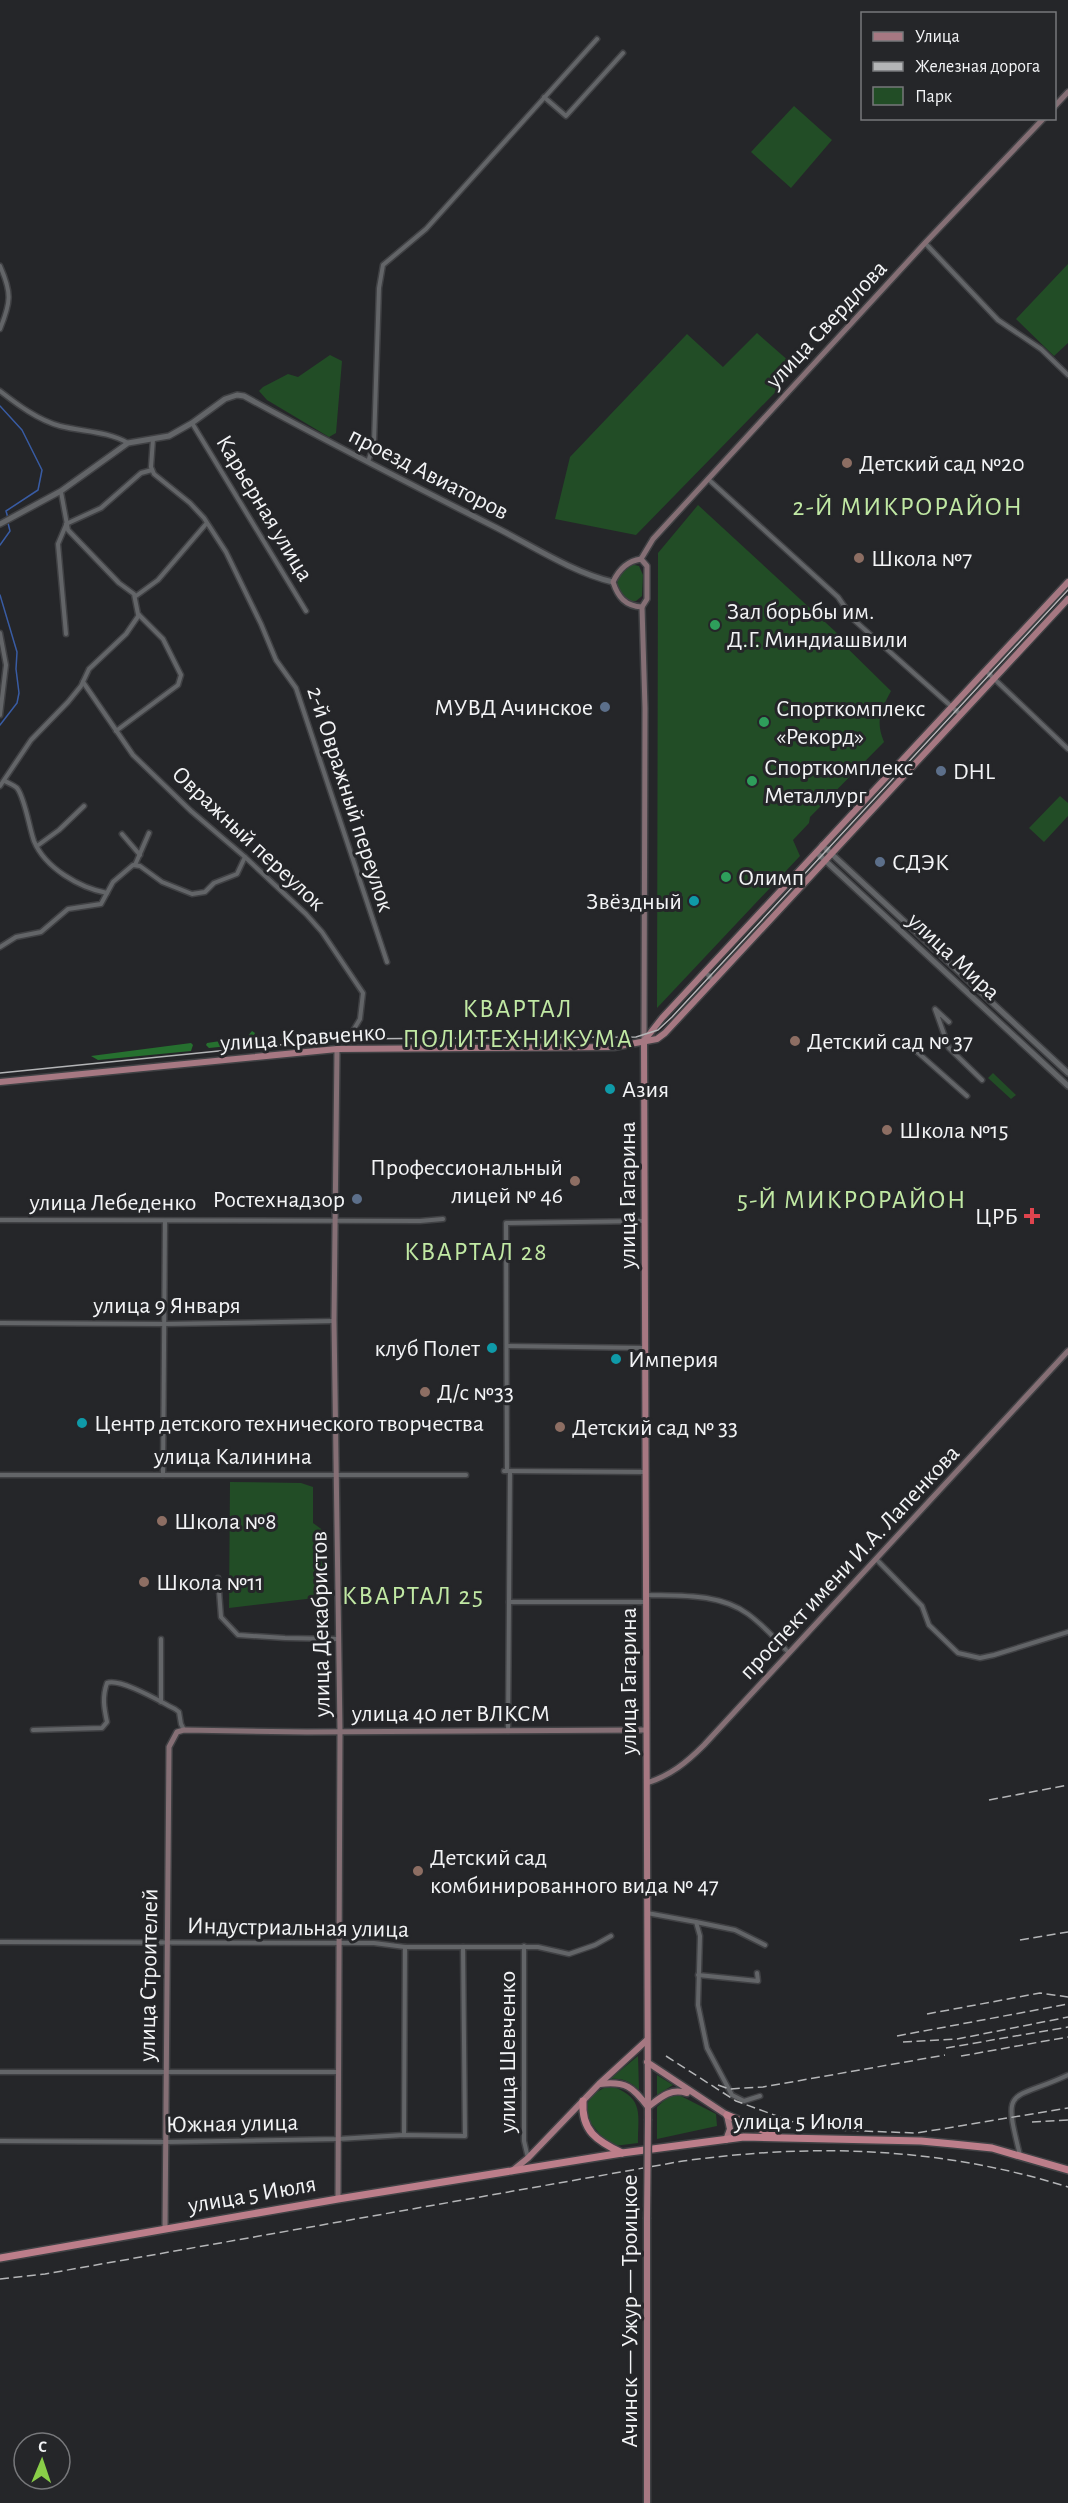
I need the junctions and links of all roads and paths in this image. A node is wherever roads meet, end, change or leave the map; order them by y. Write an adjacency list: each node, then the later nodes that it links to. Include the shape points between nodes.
1 (597, 39): 4 (street)
2 (623, 52): 4 (street, via 566,116)
3 (1068, 92): 5 (main road)
4 (544, 97): 15 (street, via 426,229 383,265 374,443)
5 (1056, 105)
6 (1042, 120): 7 (main road, улица Свердлова)
7 (926, 243): 10 (street, via 998,320 1041,349); 17 (main road, улица Свердлова)
8 (0, 266): 9 (street, via 10,299)
9 (0, 329)
10 (1068, 375)
11 (0, 391): 14 (street, via 59,426 114,435)
12 (192, 423): 13 (street); 15 (street, проезд Авиаторов, via 231,396 244,396); 28 (street, Карьерная улица)
13 (153, 440): 14 (street); 16 (street)
14 (128, 443): 18 (street)
15 (368, 462): 23 (street, проезд Авиаторов, via 598,578)
16 (152, 470): 20 (street, via 144,471 101,508); 21 (street, 2-й Овражный переулок, via 166,486 194,506)
17 (708, 479): 22 (main road, улица Свердлова, via 653,539); 35 (street, via 838,597 854,620)
18 (61, 491): 19 (street); 20 (street)
19 (2, 523)
20 (66, 524): 25 (street, via 119,583); 31 (street, via 58,544)
21 (206, 524): 25 (street, via 158,580); 65 (street, 2-й Овражный переулок, via 224,549 276,660 292,679 303,703)
22 (641, 559): 23 (main road, via 631,560); 27 (main road, via 647,566 648,591)
23 (613, 582): 27 (main road, via 627,604)
24 (1068, 582): 32 (main road)
25 (136, 596): 29 (street)
26 (1068, 599): 33 (main road, улица Кравченко)
27 (642, 607): 74 (main road, улица Гагарина)
28 (306, 611)
29 (139, 615): 34 (street, via 126,634 89,669); 39 (street, via 163,639 182,678 178,686)
30 (0, 633): 36 (street, via 6,664)
31 (66, 634)
32 (986, 671): 33 (street); 35 (main road)
33 (993, 679): 37 (main road, улица Кравченко); 41 (street)
34 (83, 681): 39 (street, Овражный переулок); 42 (street, via 31,740)
35 (952, 707): 37 (street); 38 (main road)
36 (0, 715)
37 (961, 715): 40 (main road, улица Кравченко)
38 (930, 730): 40 (street); 44 (main road)
39 (116, 731): 56 (street, Овражный переулок, via 147,769)
40 (939, 738): 45 (main road, улица Кравченко)
41 (1068, 749)
42 (5, 781): 43 (street); 52 (street, via 18,789)
43 (0, 786)
44 (870, 794): 45 (street); 47 (main road)
45 (879, 802): 50 (main road, улица Кравченко)
46 (84, 806): 52 (street)
47 (834, 832): 50 (street); 51 (main road)
48 (149, 833): 55 (street)
49 (122, 834): 55 (street)
50 (843, 840): 54 (main road, улица Кравченко)
51 (822, 845): 53 (main road); 54 (street, улица Мира)
52 (36, 846): 61 (street, via 58,869 86,887)
53 (816, 852): 57 (street, улица Мира); 59 (main road)
54 (831, 853): 57 (main road, улица Кравченко); 71 (street, улица Мира)
55 (140, 855): 58 (street)
56 (245, 856): 58 (street, via 237,874 214,882 198,894 162,882); 70 (street, Овражный переулок, via 312,920 362,988 360,1019)
57 (825, 860): 60 (main road, улица Кравченко); 73 (street, улица Мира)
58 (135, 865): 61 (street, via 116,879)
59 (800, 869): 60 (street); 62 (main road)
60 (809, 877): 63 (main road, улица Кравченко)
61 (107, 893): 64 (street, via 101,904 68,909 41,932)
62 (771, 901): 63 (street); 66 (main road)
63 (781, 909): 67 (main road, улица Кравченко)
64 (0, 946)
65 (387, 962)
66 (705, 972): 67 (street); 69 (main road)
67 (714, 981): 72 (main road, улица Кравченко)
68 (949, 1022): 78 (street, via 935,1009 949,1048)
69 (657, 1025): 72 (street); 74 (main road)
70 (354, 1029)
71 (1023, 1031): 73 (street); 77 (street, улица Мира)
72 (665, 1033): 74 (main road, улица Кравченко)
73 (1018, 1039): 80 (street, улица Мира)
74 (644, 1041): 76 (main road, улица Кравченко, via 614,1047); 86 (main road, улица Гагарина)
75 (907, 1043): 81 (street)
76 (337, 1049): 79 (main road, улица Кравченко); 85 (main road, улица Декабристов)
77 (1068, 1073)
78 (982, 1080)
79 (0, 1082)
80 (1068, 1086)
81 (967, 1096)
82 (443, 1219): 85 (street, улица Лебеденко)
83 (0, 1221): 84 (street, улица Лебеденко)
84 (165, 1221): 85 (street, улица Лебеденко); 89 (street)
85 (335, 1221): 87 (main road, улица Декабристов)
86 (644, 1221): 90 (street, via 506,1223); 91 (main road, улица Гагарина)
87 (334, 1321): 89 (street, улица 9 Января); 95 (main road, улица Декабристов)
88 (0, 1323): 89 (street, улица 9 Января)
89 (164, 1324): 97 (street)
90 (507, 1346): 91 (street); 93 (street)
91 (645, 1348): 94 (main road, улица Гагарина)
92 (1068, 1351): 99 (main road, проспект имени И.А. Лапенкова)
93 (507, 1471): 94 (street); 102 (street)
94 (646, 1472): 101 (main road, улица Гагарина)
95 (336, 1474): 97 (street, улица Калинина); 98 (street, улица Калинина); 105 (main road, улица Декабристов)
96 (0, 1475): 97 (street, улица Калинина)
97 (164, 1475)
98 (466, 1475)
99 (876, 1559): 103 (street, via 922,1606 929,1625 958,1653 980,1658); 106 (main road, проспект имени И.А. Лапенкова)
100 (218, 1578): 105 (street, via 220,1617 238,1635)
101 (646, 1598): 102 (street); 106 (street, via 698,1597 735,1607 760,1623); 110 (main road, улица Гагарина)
102 (509, 1602): 112 (street)
103 (1068, 1632)
104 (161, 1639): 107 (street)
105 (338, 1639): 111 (main road, улица Декабристов)
106 (789, 1653): 113 (main road, проспект имени И.А. Лапенкова, via 683,1766)
107 (161, 1702): 108 (street, via 110,1681 104,1690 107,1722 102,1728); 109 (street, via 179,1712)
108 (33, 1730)
109 (184, 1730): 111 (main road, улица 40 лет ВЛКСМ); 118 (main road, улица Строителей, via 177,1732 169,1747)
110 (646, 1730): 112 (main road, улица 40 лет ВЛКСМ); 113 (main road, улица Гагарина)
111 (340, 1731): 112 (main road, улица 40 лет ВЛКСМ); 119 (main road, улица Декабристов)
112 (508, 1731)
113 (647, 1783): 114 (main road, улица Гагарина)
114 (646, 1913): 115 (street); 126 (main road, Ачинск — Ужур — Троицкое)
115 (696, 1922): 120 (street, via 735,1930); 125 (street, via 700,1936)
116 (611, 1936): 121 (street, Индустриальная улица, via 568,1954)
117 (0, 1942): 118 (street, Индустриальная улица)
118 (166, 1942): 119 (street, Индустриальная улица); 128 (main road, улица Строителей)
119 (338, 1943): 122 (street, Индустриальная улица); 130 (main road, улица Декабристов)
120 (765, 1945)
121 (524, 1946): 123 (street, Индустриальная улица); 146 (street, улица Шевченко, via 524,2141)
122 (405, 1947): 123 (street, Индустриальная улица); 138 (street)
123 (463, 1947): 138 (street, Южная улица, via 465,2136)
124 (757, 1973): 125 (street, via 758,1981)
125 (698, 1974): 134 (street, via 698,2005 707,2048 732,2095 744,2101)
126 (647, 2040): 127 (main road, Ачинск — Ужур — Троицкое); 132 (main road)
127 (647, 2062): 133 (main road); 136 (main road, Ачинск — Ужур — Троицкое)
128 (165, 2071): 129 (street); 130 (street); 143 (main road, улица Строителей)
129 (0, 2072)
130 (338, 2072): 140 (main road, улица Декабристов)
131 (1068, 2075): 145 (street, via 1019,2093 1012,2100 1011,2118)
132 (599, 2084): 135 (main road); 136 (main road, via 616,2082 632,2088)
133 (694, 2095): 136 (main road, via 668,2092); 137 (main road)
134 (760, 2096)
135 (583, 2101): 144 (highway, via 585,2124 602,2143); 146 (main road)
136 (648, 2108): 153 (main road, Ачинск — Ужур — Троицкое, bridge)
137 (727, 2115): 139 (highway); 141 (main road, via 730,2129)
138 (404, 2134): 140 (street, Южная улица)
139 (782, 2137): 141 (highway, улица 5 Июля); 145 (highway, улица 5 Июля, via 921,2141 992,2148)
140 (338, 2139): 143 (street, Южная улица); 150 (main road, улица Декабристов)
141 (726, 2140): 144 (highway, улица 5 Июля)
142 (0, 2141): 143 (street, Южная улица)
143 (166, 2142): 151 (main road, улица Строителей)
144 (622, 2153): 147 (highway, улица 5 Июля)
145 (1020, 2155): 148 (highway, улица 5 Июля)
146 (528, 2158): 147 (main road); 149 (main road)
147 (529, 2169): 149 (highway, улица 5 Июля)
148 (1068, 2170)
149 (511, 2172): 150 (highway, улица 5 Июля)
150 (338, 2199): 151 (highway, улица 5 Июля)
151 (165, 2229): 152 (highway, улица 5 Июля)
152 (0, 2258)
153 (647, 2503)

